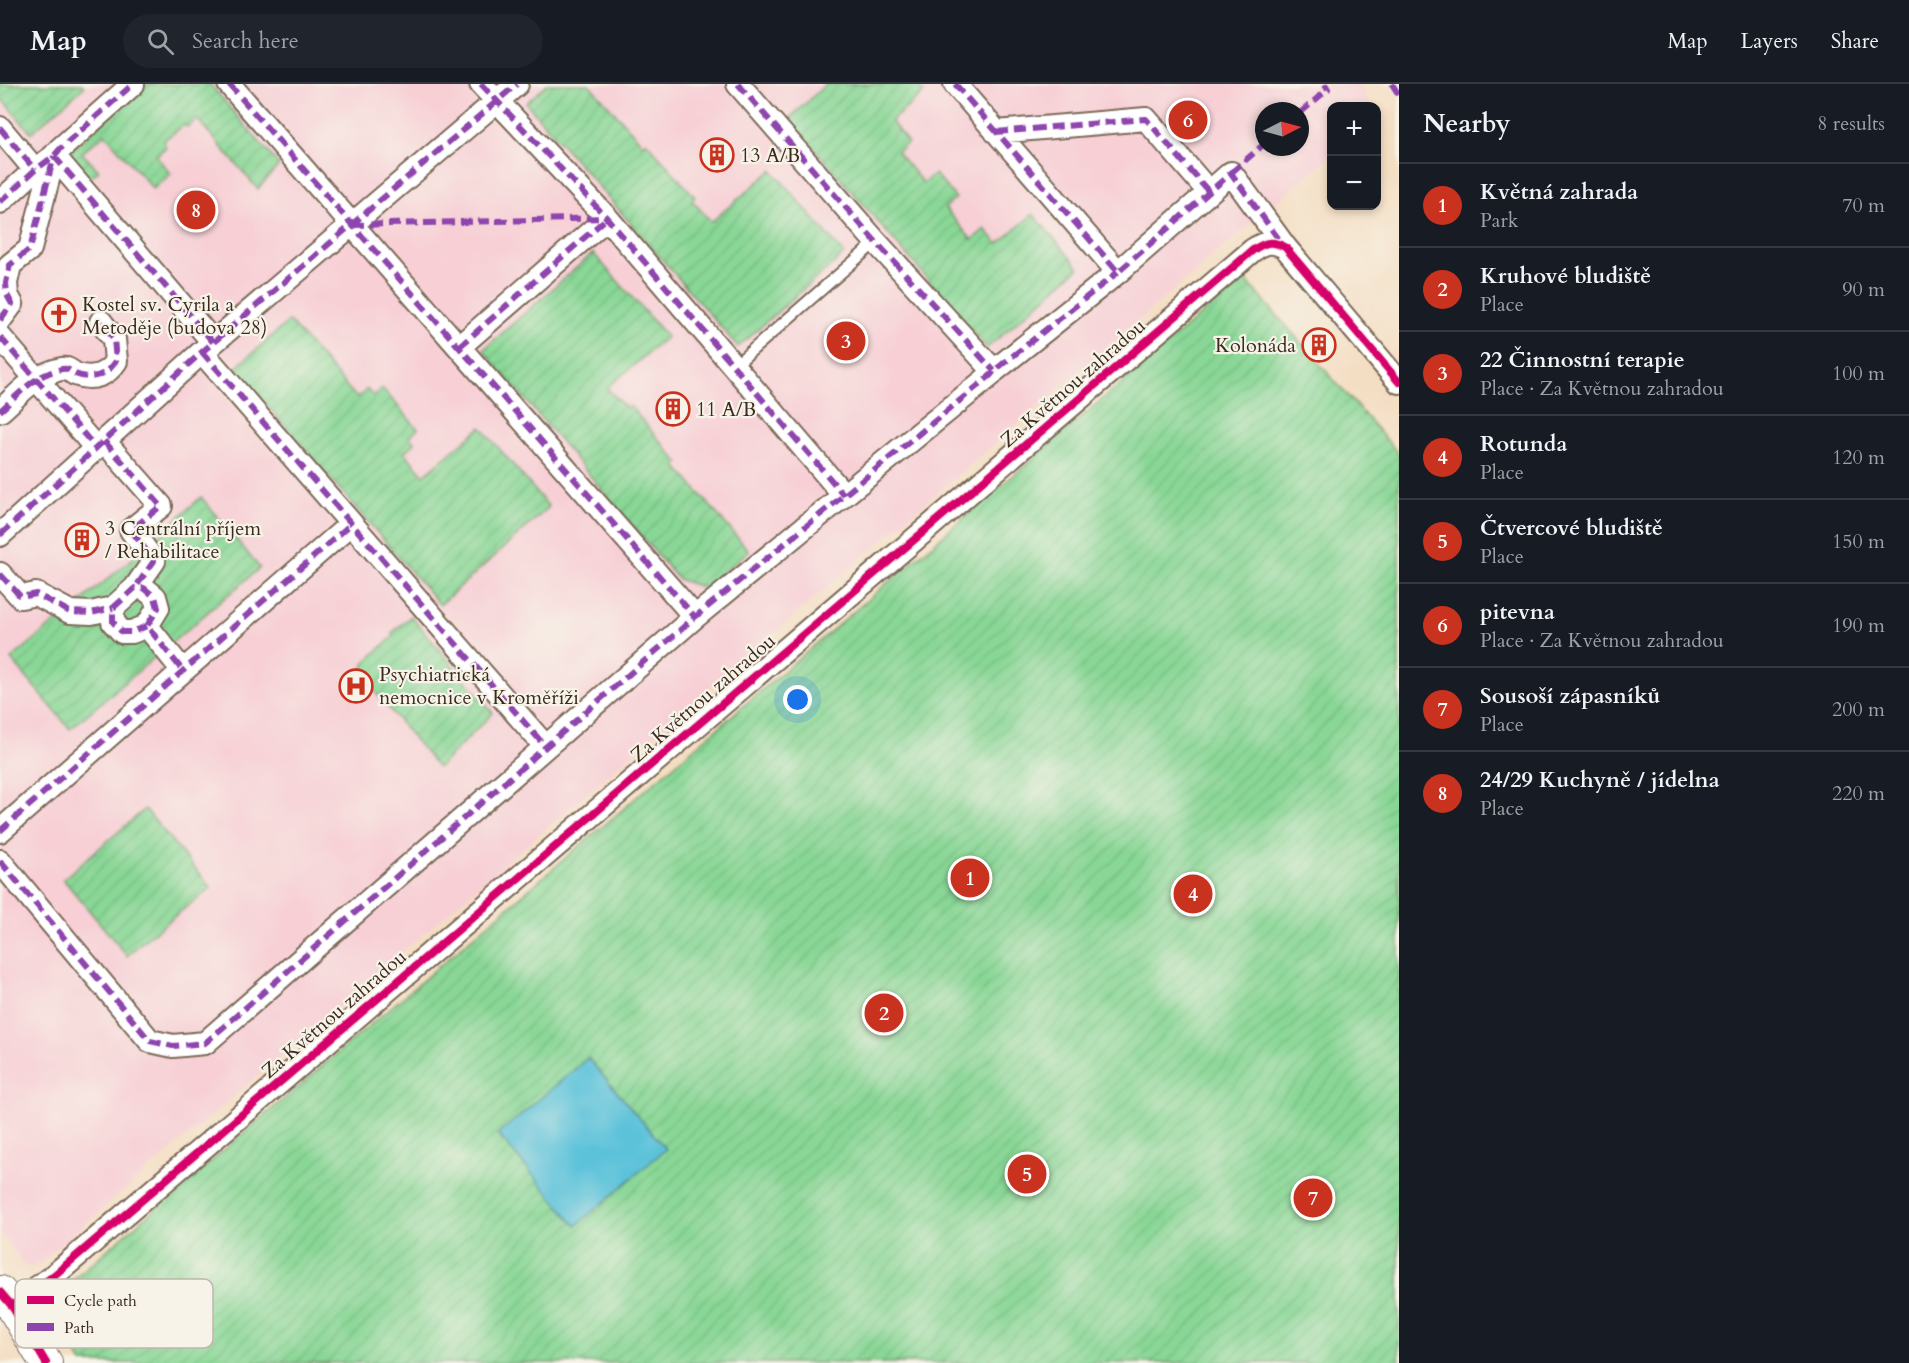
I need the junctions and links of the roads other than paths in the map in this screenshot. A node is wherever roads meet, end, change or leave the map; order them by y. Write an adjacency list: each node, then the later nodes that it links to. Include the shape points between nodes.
1 (133, 84): 10 (street)
2 (229, 84): 15 (street)
3 (482, 84): 7 (street)
4 (517, 84): 7 (street)
5 (738, 84): 16 (street)
6 (955, 84): 9 (street)
7 (496, 101): 14 (street); 15 (street)
8 (0, 128): 11 (street)
9 (996, 132): 12 (street, via 1146,119); 18 (street)
10 (54, 156): 11 (street); 19 (street, via 30,249 10,265 6,283 12,304); 22 (street)
11 (35, 170): 13 (street)
12 (1209, 192): 17 (street, via 1231,173); 18 (street)
13 (0, 202)
14 (608, 218): 23 (street); 24 (street)
15 (352, 225): 22 (street); 23 (street)
16 (876, 242): 24 (lane); 25 (street)
17 (1285, 247): 27 (street); 42 (street, Za Květnou zahradou, via 1265,242 1253,250 61,1269)
18 (1118, 272): 25 (street)
19 (0, 320)
20 (101, 322): 26 (street, via 114,339 116,361 110,371 83,376 61,369)
21 (0, 337): 26 (street)
22 (207, 347): 29 (street); 31 (street)
23 (459, 347): 36 (street)
24 (734, 366): 30 (street)
25 (994, 371): 30 (street)
26 (36, 379): 28 (street); 29 (street)
27 (1399, 382)
28 (0, 411)
29 (100, 444): 32 (street); 34 (street, via 161,506 131,530 154,561)
30 (844, 495): 36 (street)
31 (351, 524): 38 (street); 39 (street)
32 (0, 535)
33 (0, 574): 35 (street, via 21,597 36,594 70,612)
34 (135, 588): 35 (street); 37 (street, via 144,588 155,597 158,608)
35 (113, 608): 37 (street, via 113,621 122,632)
36 (695, 617): 39 (street)
37 (147, 626): 38 (street)
38 (183, 671): 40 (street)
39 (545, 746): 41 (street, via 205,1043 173,1046 150,1041)
40 (0, 831)
41 (0, 861)
42 (43, 1279)
43 (4, 1301): 44 (street)
44 (15, 1317)
45 (36, 1348): 46 (street)
46 (46, 1363)

